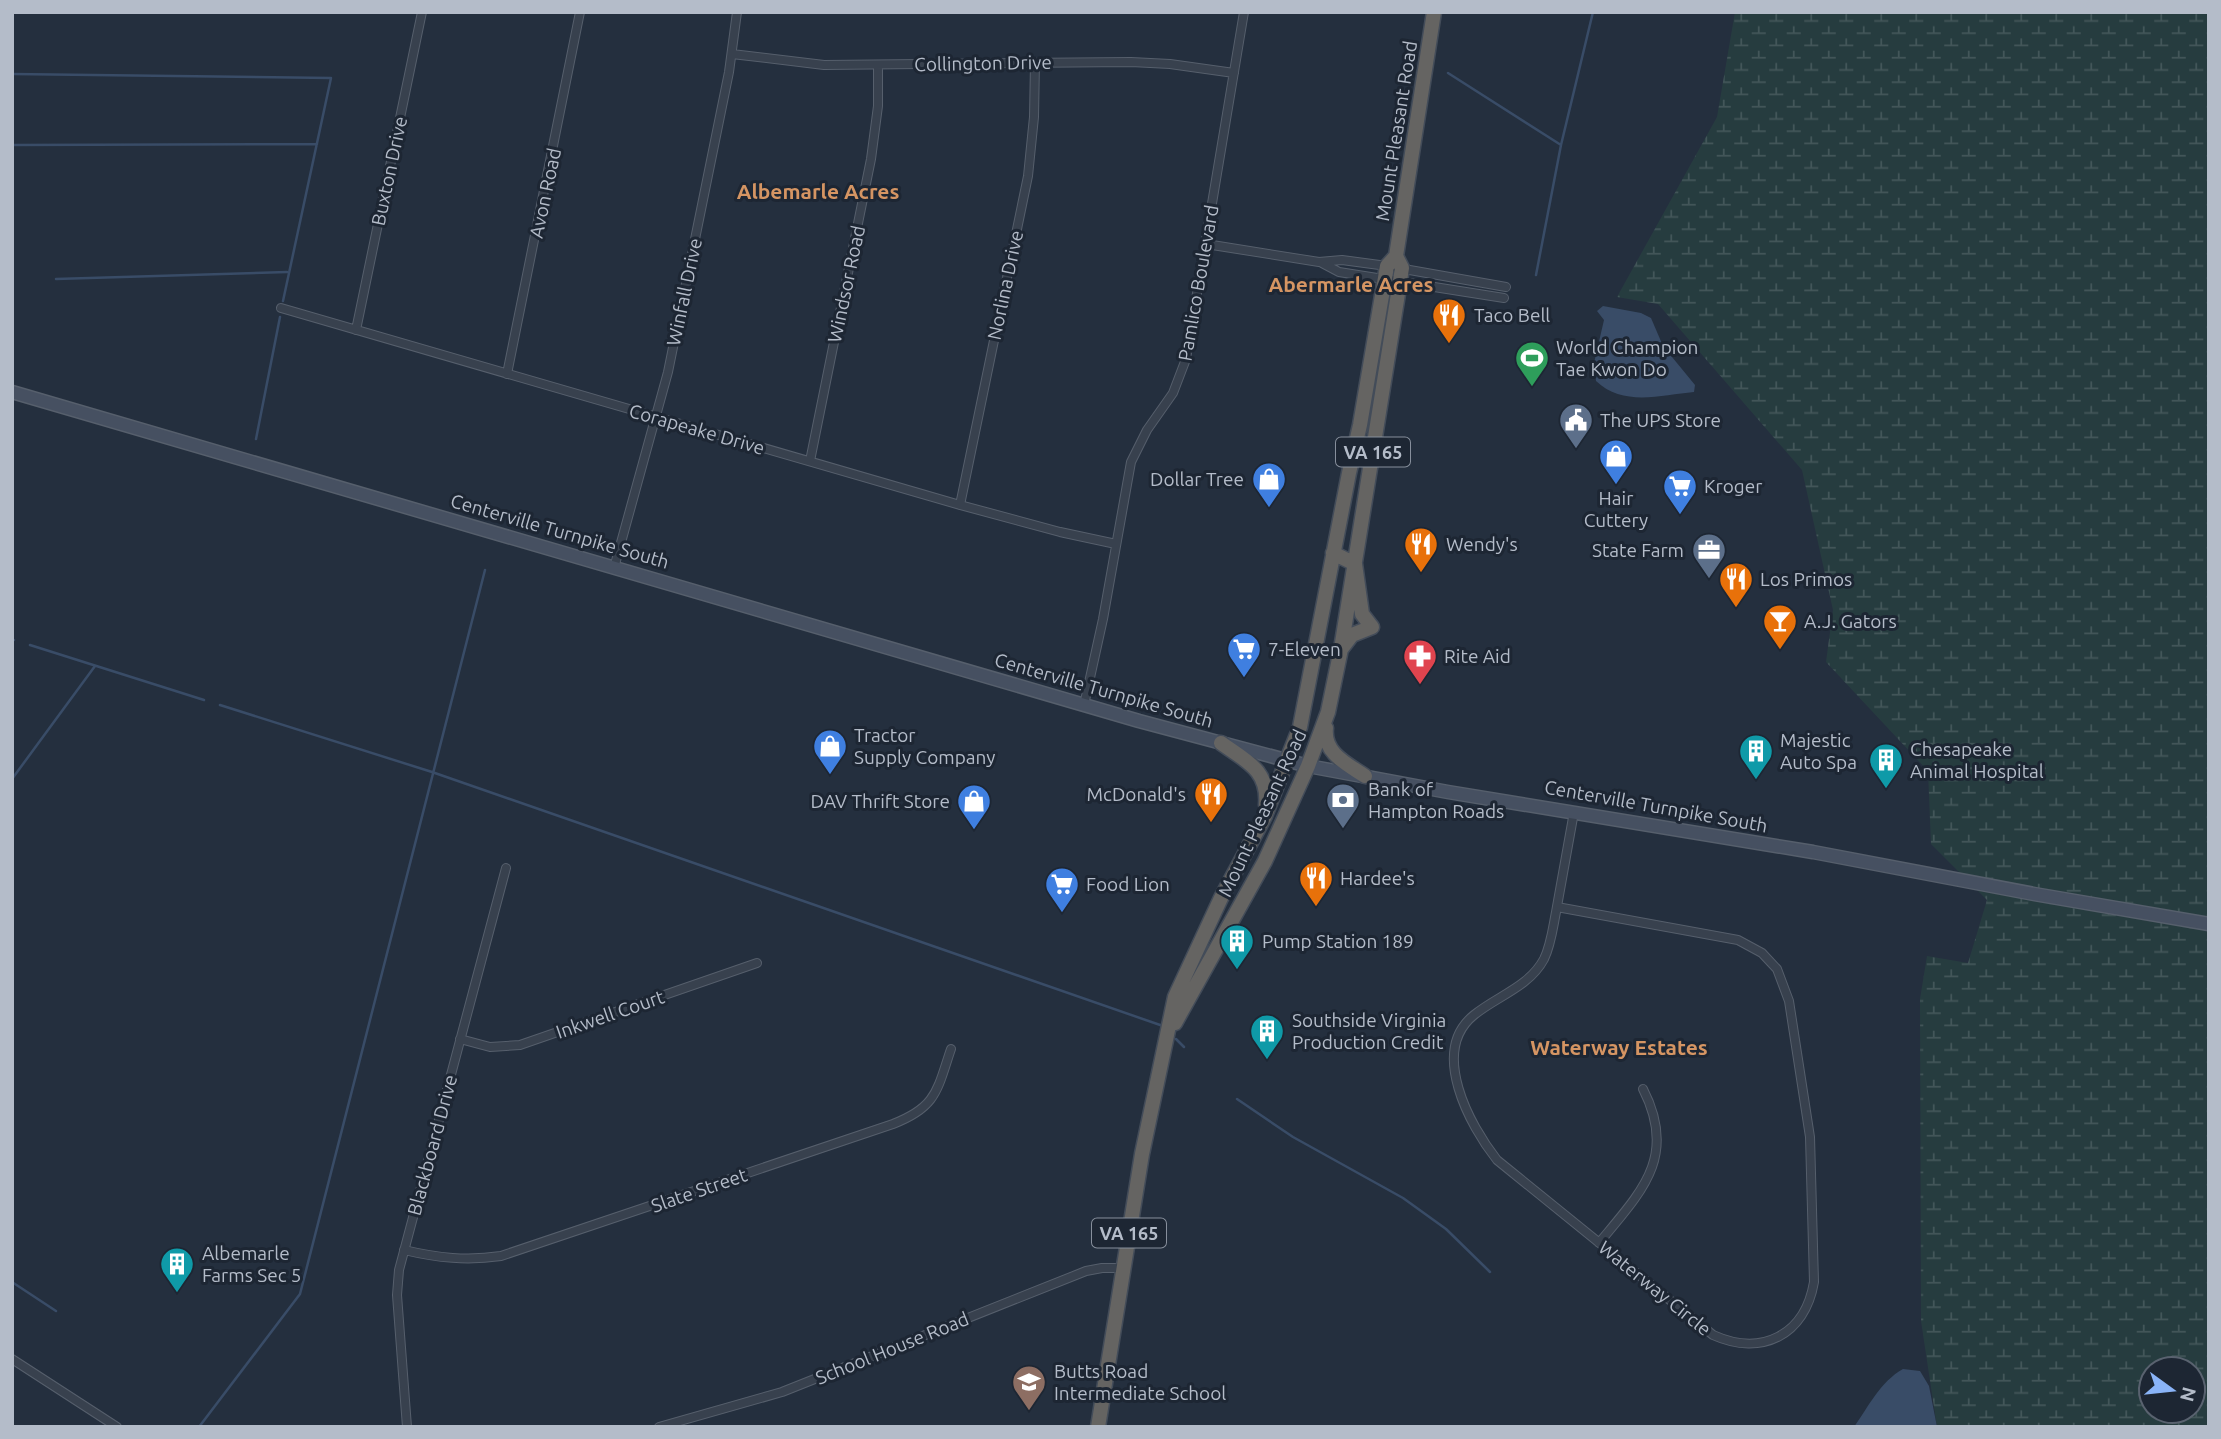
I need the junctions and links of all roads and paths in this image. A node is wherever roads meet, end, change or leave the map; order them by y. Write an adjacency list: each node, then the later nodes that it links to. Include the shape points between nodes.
1 (422, 12): 16 (street, Buxton Drive)
2 (580, 12): 17 (street, Avon Road)
3 (737, 12): 6 (street, Winfall Drive)
4 (1244, 12): 9 (street, Pamlico Boulevard)
5 (1434, 12): 12 (highway, Mount Pleasant Road / VA 165)
6 (732, 54): 8 (street, Collington Drive, via 824,65); 19 (street, Winfall Drive)
7 (1035, 63): 8 (street, Collington Drive); 9 (street, Collington Drive, via 1170,64); 21 (street, Norlina Drive, via 1028,176)
8 (878, 65): 20 (street, Windsor Road, via 871,159)
9 (1234, 73): 10 (street, Pamlico Boulevard)
10 (1206, 244): 11 (street); 22 (street, Pamlico Boulevard, via 1186,359 1173,393 1131,462)
11 (1319, 262): 12 (street, via 1342,260); 12 (street, via 1339,272)
12 (1394, 270): 13 (street); 14 (street); 23 (highway, Mount Pleasant Road / VA 165); 24 (highway, Mount Pleasant Road / VA 165)
13 (1506, 287)
14 (1504, 298)
15 (281, 308): 16 (street, Corapeake Drive)
16 (356, 330): 17 (street, Corapeake Drive)
17 (507, 374): 19 (street, Corapeake Drive)
18 (12, 392): 25 (main road, Centerville Turnpike South)
19 (657, 417): 20 (street, Corapeake Drive); 25 (street, Winfall Drive)
20 (810, 461): 21 (street, Corapeake Drive)
21 (960, 505): 22 (street, Corapeake Drive)
22 (1116, 544): 27 (street, Pamlico Boulevard)
23 (1333, 553): 24 (highway); 30 (highway, Mount Pleasant Road / VA 165, via 1309,690)
24 (1355, 564): 26 (highway, Mount Pleasant Road / VA 165); 26 (highway, via 1362,614 1372,626 1352,635)
25 (614, 568): 27 (main road, Centerville Turnpike South)
26 (1341, 649): 28 (highway, Mount Pleasant Road / VA 165)
27 (1084, 705): 29 (main road, Centerville Turnpike South)
28 (1328, 712): 31 (highway, Mount Pleasant Road / VA 165); 32 (highway, via 1325,735 1329,748)
29 (1221, 743): 30 (main road, Centerville Turnpike South); 34 (highway, via 1264,779)
30 (1288, 762): 31 (main road, Centerville Turnpike South); 34 (highway, Mount Pleasant Road / VA 165)
31 (1308, 766): 32 (main road, Centerville Turnpike South); 40 (highway, Mount Pleasant Road / VA 165, via 1265,861)
32 (1365, 776): 33 (main road, Centerville Turnpike South)
33 (1574, 812): 36 (street, Waterway Circle); 37 (main road, Centerville Turnpike South)
34 (1265, 816): 40 (highway, Mount Pleasant Road / VA 165, via 1190,962 1175,997)
35 (506, 868): 39 (street, Blackboard Drive)
36 (1557, 907): 43 (street, Waterway Circle, via 1545,957 1535,972 1475,1014 1462,1029 1455,1048 1456,1072 1469,1117 1497,1160); 43 (street, Waterway Circle, via 1722,937 1762,953 1777,969 1786,989 1807,1109 1814,1282 1805,1311 1784,1334 1751,1344 1713,1335)
37 (2209, 924)
38 (757, 963): 39 (street, Inkwell Court, via 520,1045 490,1046)
39 (460, 1039): 44 (street, Blackboard Drive)
40 (1166, 1040): 45 (highway, Mount Pleasant Road / VA 165)
41 (951, 1049): 44 (street, Slate Street, via 933,1098 919,1112 892,1124 501,1256 462,1260)
42 (1643, 1089): 43 (street, via 1657,1127 1656,1160 1648,1181)
43 (1599, 1243)
44 (404, 1250): 48 (street, Blackboard Drive, via 397,1295)
45 (1123, 1268): 49 (street, School House Road, via 1086,1271 782,1392); 50 (highway, Mount Pleasant Road / VA 165)
46 (12, 1359): 47 (street)
47 (117, 1427)
48 (407, 1427)
49 (659, 1427)
50 (1098, 1427)

